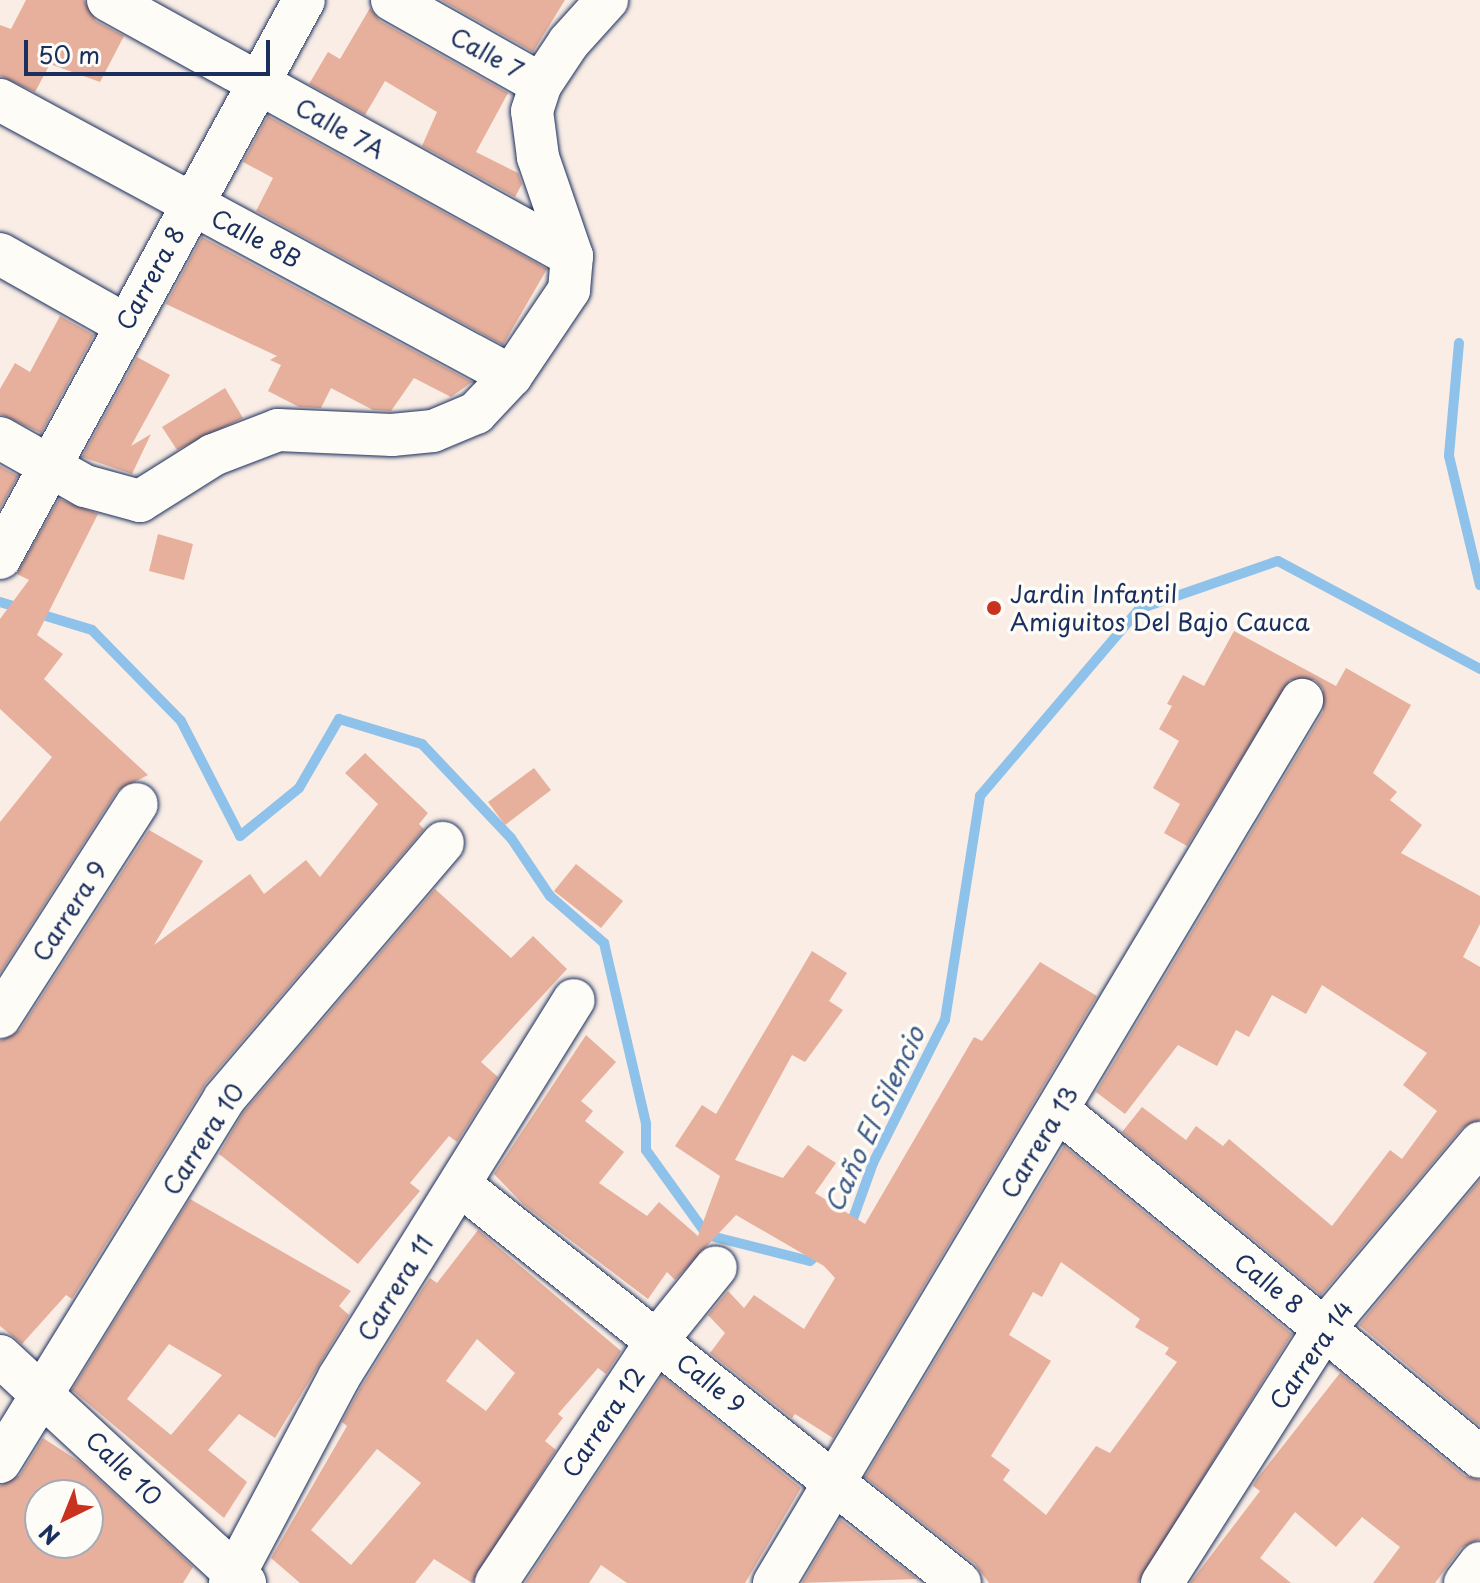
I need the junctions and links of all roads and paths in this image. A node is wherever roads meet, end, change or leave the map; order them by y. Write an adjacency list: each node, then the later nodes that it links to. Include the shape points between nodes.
1 (108, 0): 5 (street, Calle 7A)
2 (304, 0): 5 (street, Carrera 8)
3 (392, 0): 6 (street, Calle 7)
4 (607, 0): 6 (street)
5 (258, 82): 8 (street, Carrera 8); 10 (street, Calle 7A)
6 (541, 84): 10 (street, via 532,111 538,157)
7 (0, 100): 8 (street, Calle 8B)
8 (192, 203): 11 (street, Carrera 8); 12 (street, Calle 8B)
9 (0, 254): 11 (street)
10 (572, 256): 12 (street, via 569,290)
11 (124, 324): 14 (street, Carrera 8)
12 (511, 376): 14 (street, via 476,413 433,431 278,430 213,455 140,501 85,486)
13 (0, 438): 14 (street)
14 (47, 464): 15 (street, Carrera 8)
15 (0, 558)
16 (1302, 700): 21 (street, Carrera 13)
17 (137, 804): 20 (street, Carrera 9)
18 (443, 843): 28 (street, Carrera 10, via 224,1099)
19 (574, 1000): 23 (street, Carrera 11)
20 (0, 1017)
21 (1058, 1110): 25 (street, Calle 8); 31 (street, Carrera 13)
22 (1480, 1143): 25 (street, Carrera 14)
23 (460, 1185): 26 (street, Calle 9); 33 (street, Carrera 11, via 339,1377)
24 (716, 1267): 26 (street, Carrera 12)
25 (1324, 1329): 29 (street, Calle 8); 37 (street, Carrera 14)
26 (658, 1339): 31 (street, Calle 9); 34 (street, Carrera 12)
27 (0, 1356): 28 (street, Calle 10)
28 (45, 1392): 30 (street, Carrera 10); 33 (street, Calle 10)
29 (1480, 1457)
30 (0, 1462)
31 (836, 1484): 35 (street, Carrera 13); 36 (street, Calle 9)
32 (1480, 1563): 38 (street)
33 (237, 1580)
34 (496, 1583)
35 (774, 1583)
36 (960, 1583)
37 (1162, 1583)
38 (1465, 1583)

